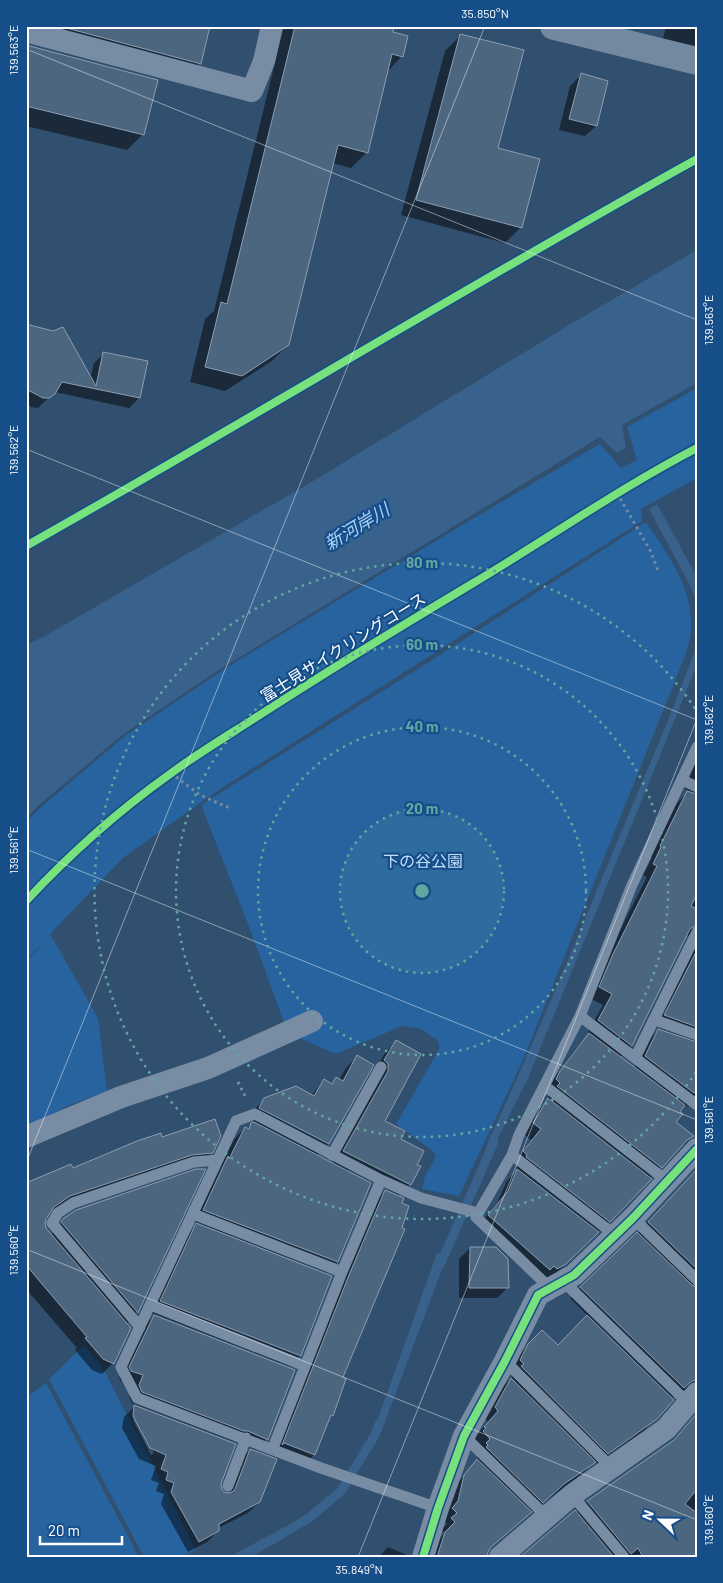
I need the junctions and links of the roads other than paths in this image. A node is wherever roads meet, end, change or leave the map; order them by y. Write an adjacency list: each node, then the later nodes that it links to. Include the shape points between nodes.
1 (272, 26): 3 (street, via 264,61 252,91)
2 (554, 26): 4 (street)
3 (26, 31)
4 (697, 61)
5 (697, 747): 6 (lane)
6 (682, 780): 7 (lane); 9 (lane, via 632,884)
7 (697, 787)
8 (697, 932): 10 (lane)
9 (580, 1016): 13 (lane); 15 (lane)
10 (655, 1020): 12 (lane); 13 (lane)
11 (312, 1021): 17 (street, via 208,1068 121,1097)
12 (697, 1035)
13 (635, 1058): 16 (lane)
14 (381, 1067): 19 (lane)
15 (545, 1086): 20 (lane); 23 (lane)
16 (697, 1105)
17 (26, 1137)
18 (697, 1149): 23 (street)
19 (332, 1155): 21 (lane, via 254,1114 236,1120); 22 (lane)
20 (512, 1155): 24 (lane); 27 (lane)
21 (217, 1160): 25 (lane); 32 (lane, via 194,1162 73,1203 58,1213 52,1223)
22 (381, 1180): 24 (lane, via 421,1198); 28 (lane)
23 (667, 1181): 26 (street)
24 (473, 1211): 30 (lane, via 476,1217)
25 (193, 1214): 28 (lane); 31 (lane)
26 (633, 1218): 27 (street); 29 (lane)
27 (615, 1235): 30 (street, via 574,1275)
28 (342, 1272): 34 (lane)
29 (697, 1280)
30 (556, 1284): 33 (street, via 538,1295); 35 (lane)
31 (150, 1305): 32 (lane); 34 (lane)
32 (140, 1327): 37 (lane, via 121,1367 137,1398)
33 (505, 1361): 36 (street); 39 (lane)
34 (305, 1366): 38 (lane)
35 (693, 1398): 39 (street, via 666,1429)
36 (464, 1436): 42 (street); 43 (lane)
37 (246, 1438): 38 (lane); 40 (lane)
38 (273, 1448): 42 (lane)
39 (611, 1467): 41 (street)
40 (228, 1486)
41 (572, 1495): 43 (street); 46 (lane)
42 (438, 1508): 44 (street)
43 (546, 1516): 45 (street)
44 (423, 1557)
45 (500, 1557)
46 (624, 1557)

